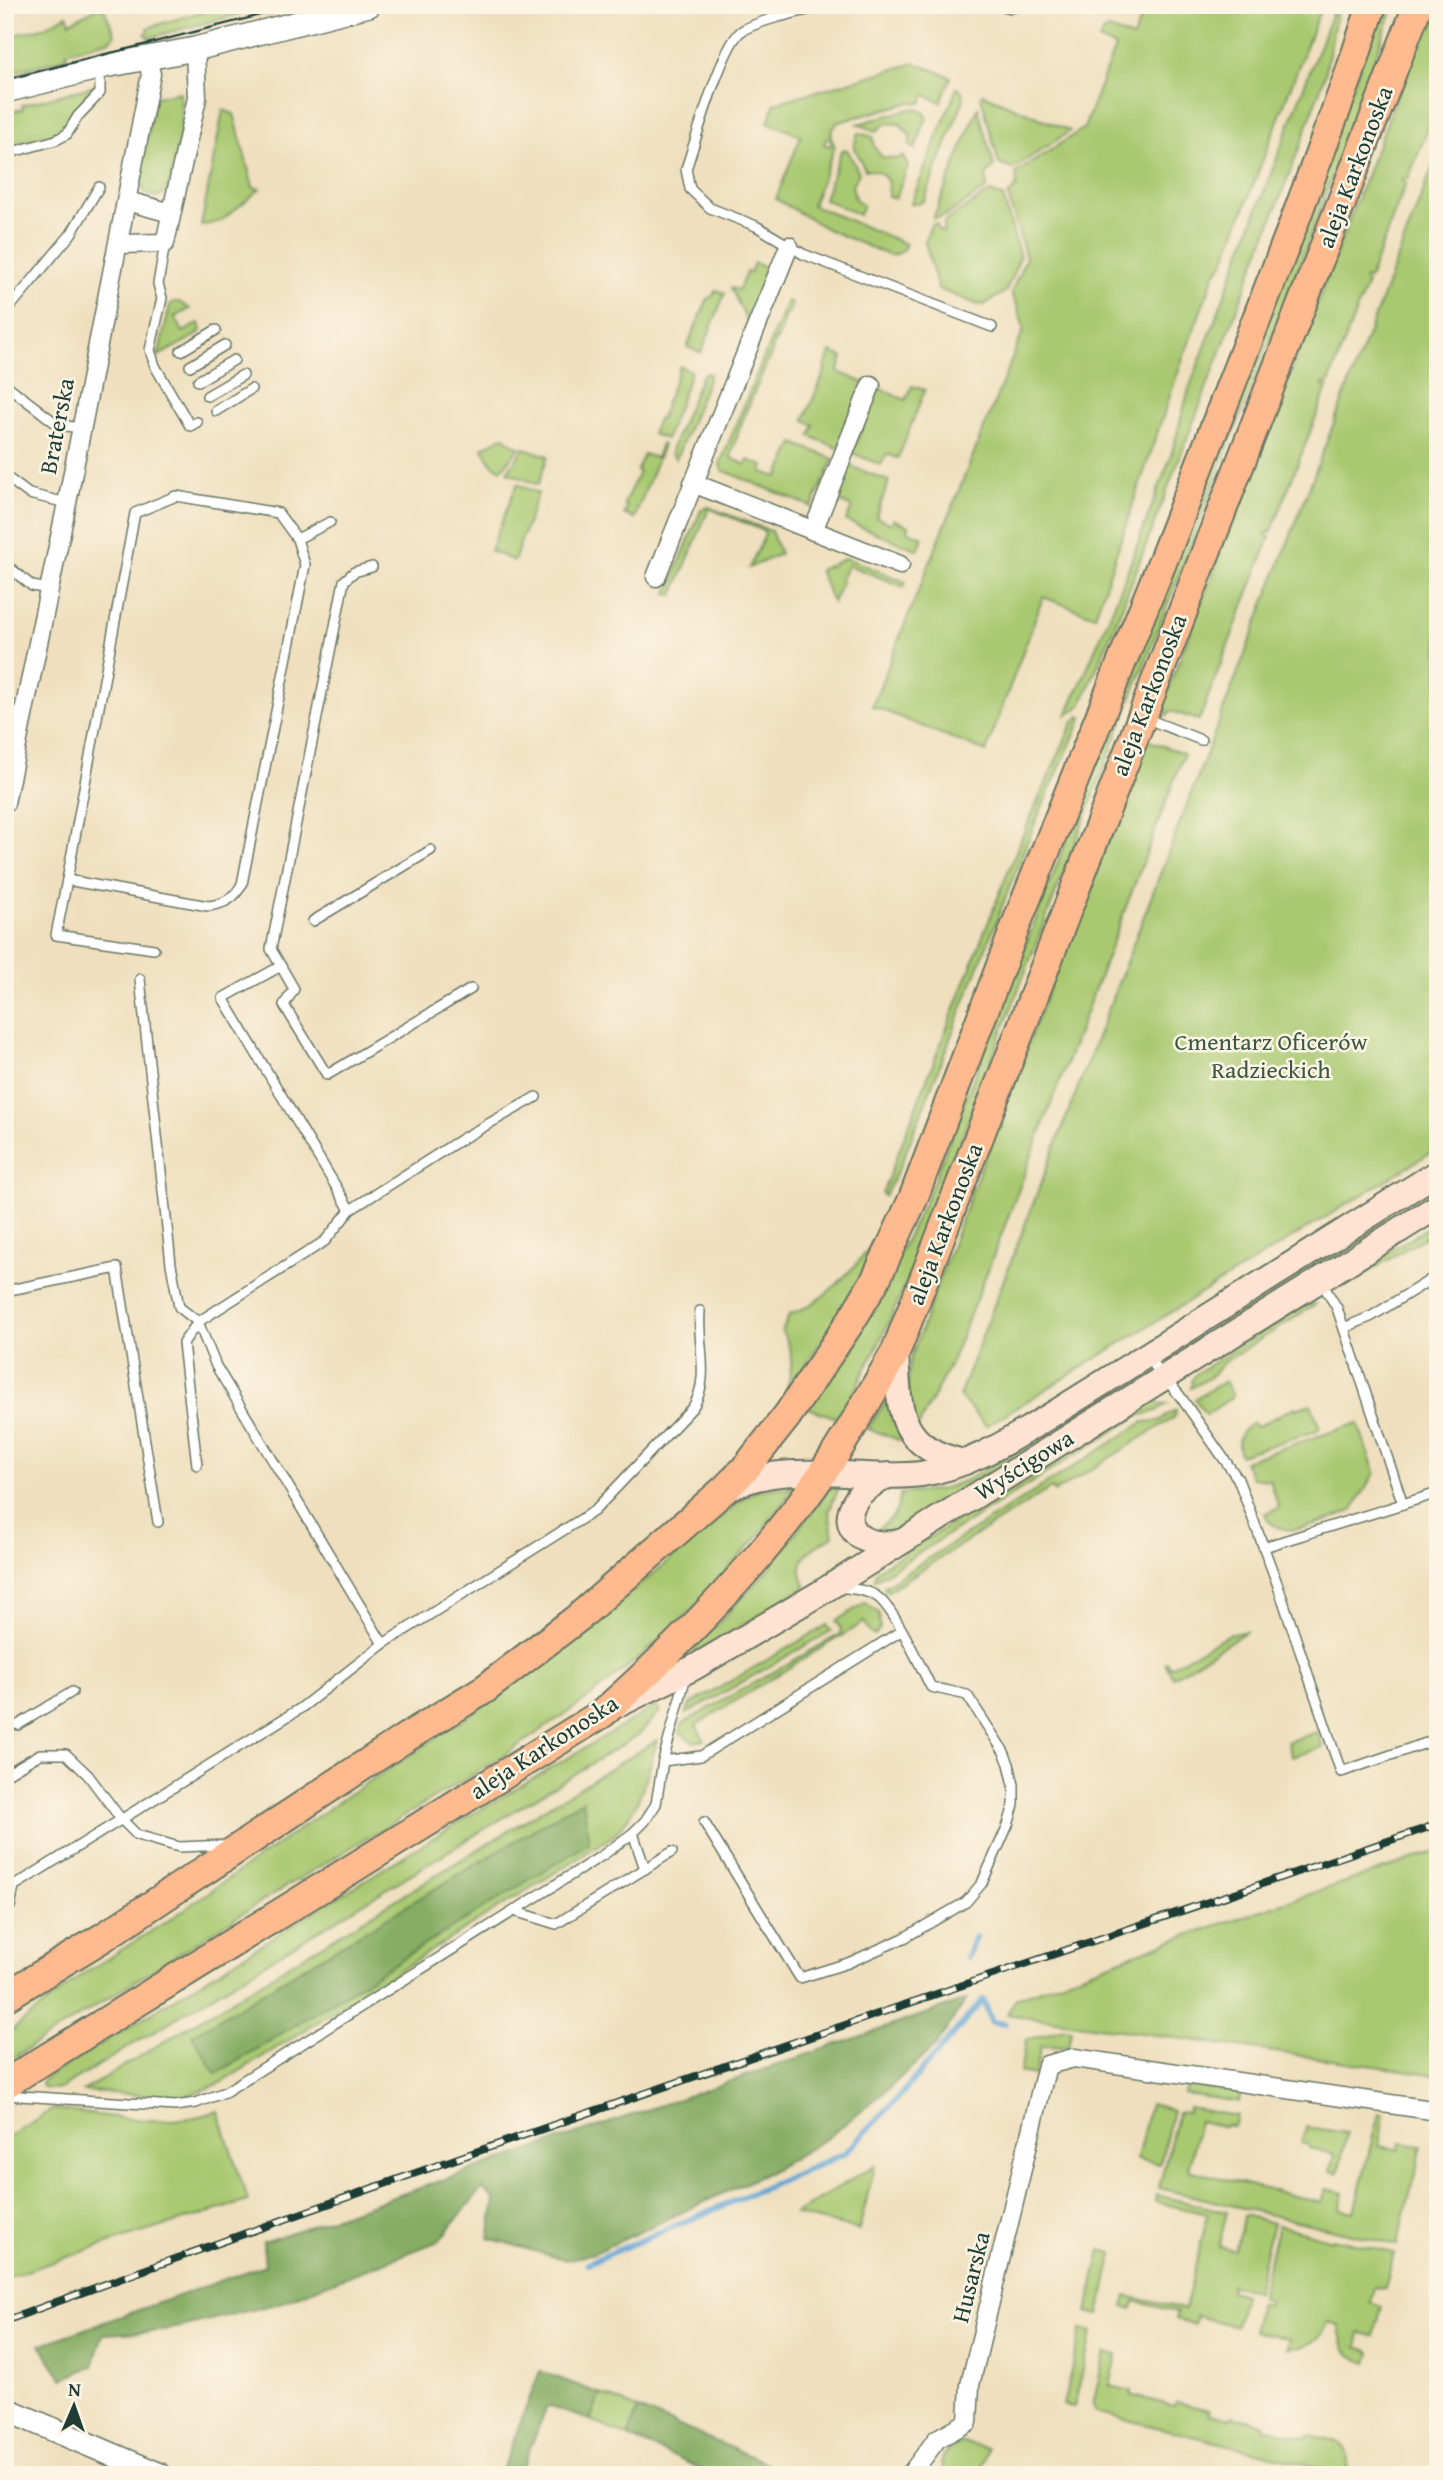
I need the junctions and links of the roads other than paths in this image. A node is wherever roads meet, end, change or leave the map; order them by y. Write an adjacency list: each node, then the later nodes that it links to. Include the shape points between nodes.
1 (369, 5): 9 (street)
2 (826, 5): 19 (lane, via 740,31 727,49 686,169 690,188 710,208 757,226)
3 (1000, 5): 4 (lane)
4 (1023, 5)
5 (1055, 5): 6 (lane, via 1091,11)
6 (1083, 5)
7 (1372, 5): 74 (main road, aleja Karkonoska, via 1292,228 1021,912 913,1199 851,1321 787,1416)
8 (1418, 5): 47 (main road, aleja Karkonoska)
9 (195, 49): 10 (street); 16 (street, via 197,98)
10 (147, 59): 12 (street); 15 (street, Braterska, via 151,74)
11 (100, 79): 13 (lane, via 100,93 67,134)
12 (5, 91)
13 (5, 154)
14 (99, 187): 20 (lane, via 71,234)
15 (127, 201): 16 (street); 18 (street, Braterska)
16 (171, 213): 17 (street)
17 (165, 243): 18 (street); 34 (lane, via 158,284 162,298 150,350 190,426)
18 (119, 244): 35 (street, Braterska)
19 (789, 246): 21 (lane); 37 (street)
20 (5, 313)
21 (992, 327)
22 (216, 330): 24 (lane)
23 (225, 345): 26 (lane)
24 (181, 351)
25 (234, 360): 28 (lane)
26 (190, 366)
27 (243, 374): 32 (lane)
28 (198, 381)
29 (5, 384): 35 (lane, via 58,425)
30 (871, 385): 40 (street)
31 (251, 389): 33 (lane)
32 (207, 396)
33 (216, 411)
34 (197, 422)
35 (82, 428): 38 (street, Braterska)
36 (5, 476): 38 (lane, via 29,494)
37 (693, 483): 40 (street); 45 (street)
38 (67, 503): 46 (street, Braterska)
39 (330, 522): 41 (lane)
40 (813, 531): 43 (street)
41 (297, 539): 51 (lane, via 305,565 237,894 208,906); 51 (lane, via 278,513 252,508 176,496 135,513)
42 (5, 564): 46 (lane, via 32,586)
43 (901, 565)
44 (372, 567): 54 (lane, via 354,572 344,581 271,949)
45 (656, 577)
46 (49, 589): 49 (street, Braterska)
47 (1140, 716): 48 (lane); 67 (main road, aleja Karkonoska)
48 (1201, 740)
49 (5, 803)
50 (431, 850): 52 (lane)
51 (67, 880): 53 (lane, via 56,935)
52 (313, 921)
53 (154, 949)
54 (281, 966): 56 (lane, via 294,989 284,1005 327,1075); 60 (lane, via 223,998)
55 (140, 979): 65 (lane, via 177,1296 179,1307)
56 (471, 989)
57 (536, 1097): 60 (lane)
58 (1438, 1172): 68 (main road, Wyścigowa)
59 (1438, 1206): 62 (main road, Wyścigowa)
60 (350, 1210): 65 (lane, via 325,1241)
61 (1438, 1275): 66 (lane)
62 (1320, 1280): 66 (lane); 69 (main road, Wyścigowa)
63 (5, 1291): 77 (lane, via 117,1268)
64 (700, 1311): 82 (lane, via 702,1392 662,1441 594,1511)
65 (198, 1322): 71 (lane, via 183,1343); 82 (lane, via 216,1366)
66 (1344, 1328): 76 (lane)
67 (896, 1351): 70 (main road, via 906,1426 928,1450); 72 (main road, aleja Karkonoska)
68 (1146, 1355): 69 (lane); 70 (main road, Wyścigowa, via 1004,1443)
69 (1164, 1377): 78 (main road, Wyścigowa); 79 (lane, via 1238,1479)
70 (964, 1462): 73 (main road, Wyścigowa, via 924,1474)
71 (197, 1465)
72 (822, 1474): 73 (main road, Wyścigowa); 74 (main road, Wyścigowa, via 769,1475); 85 (main road, aleja Karkonoska, via 729,1591)
73 (889, 1475): 78 (main road, via 858,1495 850,1522 855,1532 871,1543)
74 (725, 1489): 93 (main road, aleja Karkonoska, via 579,1617 485,1689)
75 (1438, 1493): 76 (lane)
76 (1403, 1504): 79 (lane)
77 (158, 1522)
78 (900, 1542): 80 (main road, Wyścigowa)
79 (1264, 1547): 87 (lane, via 1341,1772)
80 (830, 1586): 81 (lane, via 878,1597); 83 (main road, Wyścigowa)
81 (901, 1631): 88 (lane, via 701,1756); 91 (lane, via 931,1687 967,1695 1009,1764 1014,1805 1008,1825 982,1884 966,1902 904,1938 800,1978)
82 (383, 1644): 90 (lane, via 301,1708)
83 (688, 1671): 85 (main road, Wyścigowa); 88 (lane)
84 (72, 1692): 86 (lane)
85 (603, 1713): 99 (main road, aleja Karkonoska)
86 (18, 1725)
87 (1438, 1739)
88 (663, 1761): 92 (lane, via 656,1804)
89 (5, 1775): 90 (lane, via 40,1754 66,1754)
90 (121, 1819): 93 (lane, via 137,1835 179,1847); 96 (lane, via 13,1886)
91 (704, 1822)
92 (633, 1833): 95 (lane); 97 (lane)
93 (250, 1842): 98 (main road, aleja Karkonoska)
94 (671, 1852): 95 (lane)
95 (645, 1869): 97 (lane, via 556,1924)
96 (6, 1909)
97 (514, 1911): 100 (lane, via 225,2092 196,2103 175,2106)
98 (5, 1997)
99 (5, 2084)
100 (5, 2095)
101 (1438, 2111): 104 (street, Husarska, via 1074,2057 1047,2065 970,2385 968,2422 937,2439)
102 (5, 2409): 103 (street)
103 (160, 2475)
104 (910, 2475)

